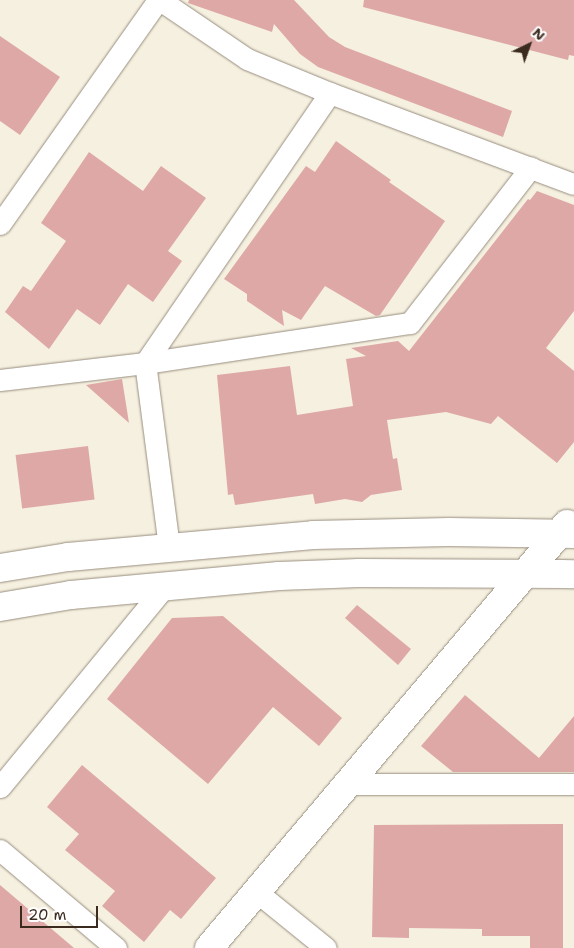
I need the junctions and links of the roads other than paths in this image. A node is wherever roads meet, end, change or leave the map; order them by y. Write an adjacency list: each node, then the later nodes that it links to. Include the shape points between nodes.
1 (159, 0): 2 (street, via 247,59); 5 (street)
2 (330, 93): 3 (street); 6 (street)
3 (531, 168): 4 (street); 6 (street, via 410,323)
4 (574, 184)
5 (0, 224)
6 (145, 363): 7 (street); 9 (street)
7 (0, 380)
8 (569, 527): 9 (street, via 313,535); 11 (street)
9 (169, 547): 10 (street, via 68,557)
10 (0, 568)
11 (525, 574): 12 (street); 13 (street, via 359,573); 15 (street)
12 (574, 574)
13 (165, 586): 14 (street, via 71,595); 17 (street)
14 (0, 607)
15 (350, 784): 16 (street); 19 (street)
16 (574, 784)
17 (0, 787)
18 (0, 850): 20 (street)
19 (258, 893): 21 (street); 22 (street)
20 (116, 948)
21 (209, 948)
22 (326, 948)

